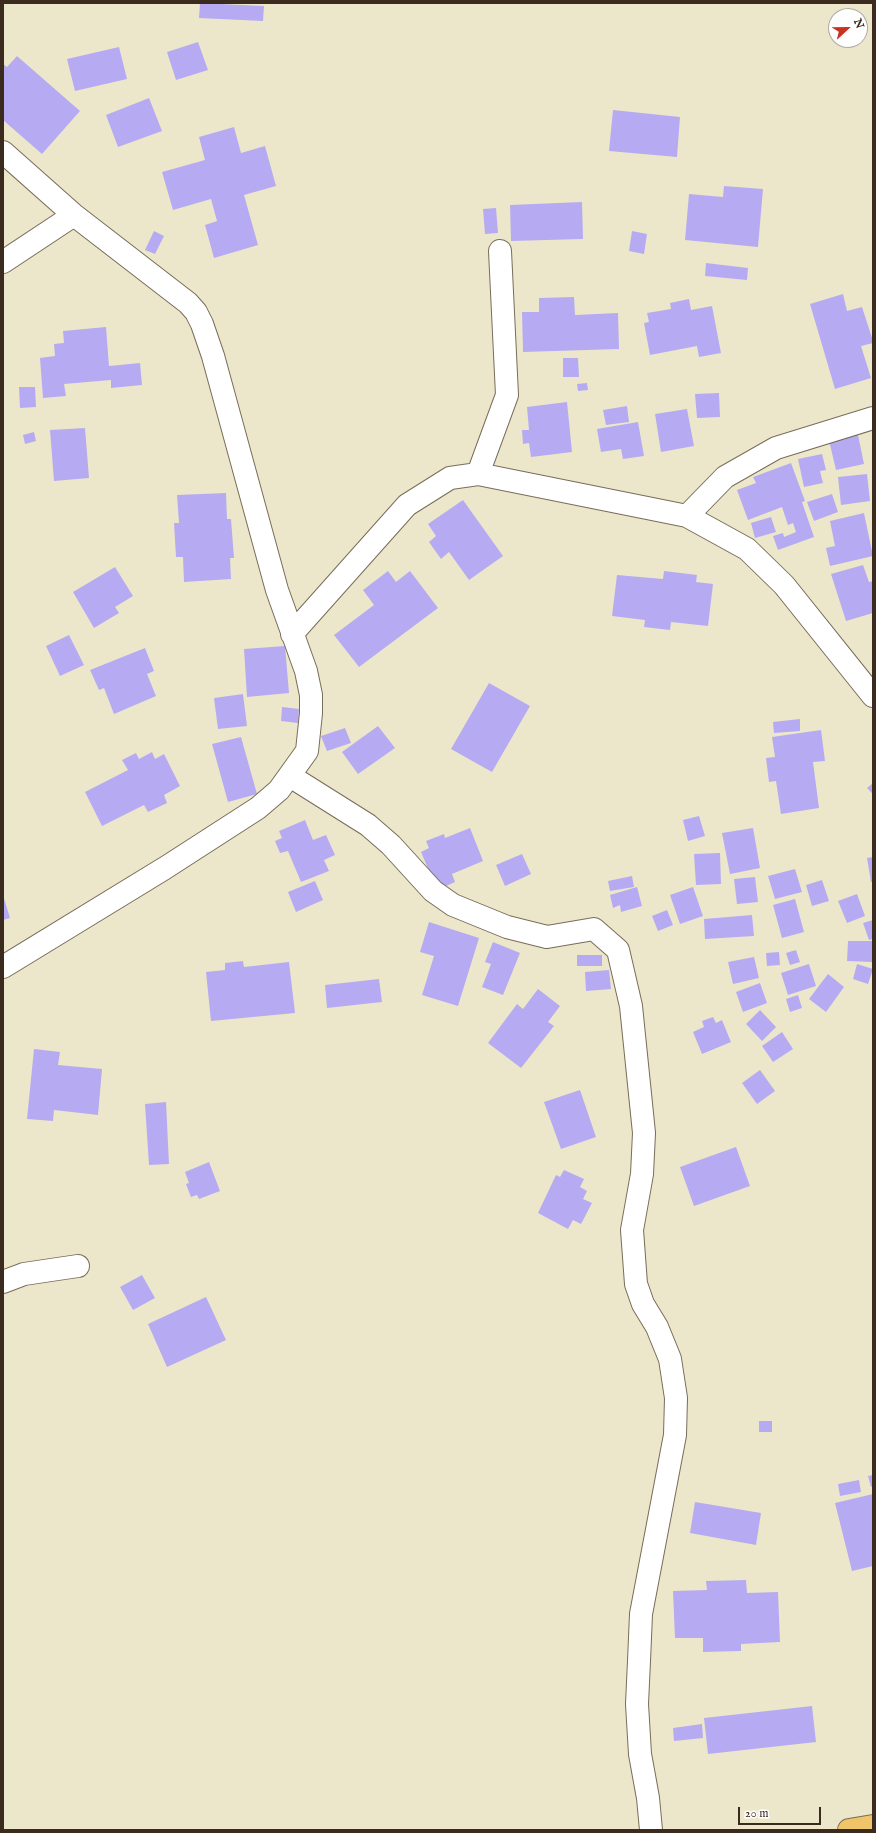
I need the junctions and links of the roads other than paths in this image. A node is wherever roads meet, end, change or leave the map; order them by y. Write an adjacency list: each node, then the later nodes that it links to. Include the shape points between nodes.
1 (3, 152): 2 (street)
2 (74, 215): 4 (street); 8 (street, via 173,291 196,312 213,356 277,590)
3 (500, 251): 6 (street, via 507,395)
4 (3, 262)
5 (873, 418): 7 (street, via 776,448 725,477)
6 (478, 474): 7 (street); 8 (street, via 450,478 407,505)
7 (687, 516): 9 (street, via 747,549 784,585)
8 (292, 634): 10 (street, via 306,671 311,694 311,713 307,751)
9 (873, 696)
10 (290, 776): 11 (street, via 279,790 258,808); 15 (street, via 368,825 391,845 433,891 453,905 507,927 547,937 594,929 618,950 630,1006 644,1133 642,1174 632,1230 636,1284 670,1359 676,1398 675,1435 642,1614 639,1653 637,1704 640,1754)
11 (3, 967)
12 (78, 1266): 13 (street, via 24,1274)
13 (3, 1282)
14 (873, 1826): 16 (highway)
15 (651, 1830)
16 (849, 1830)

